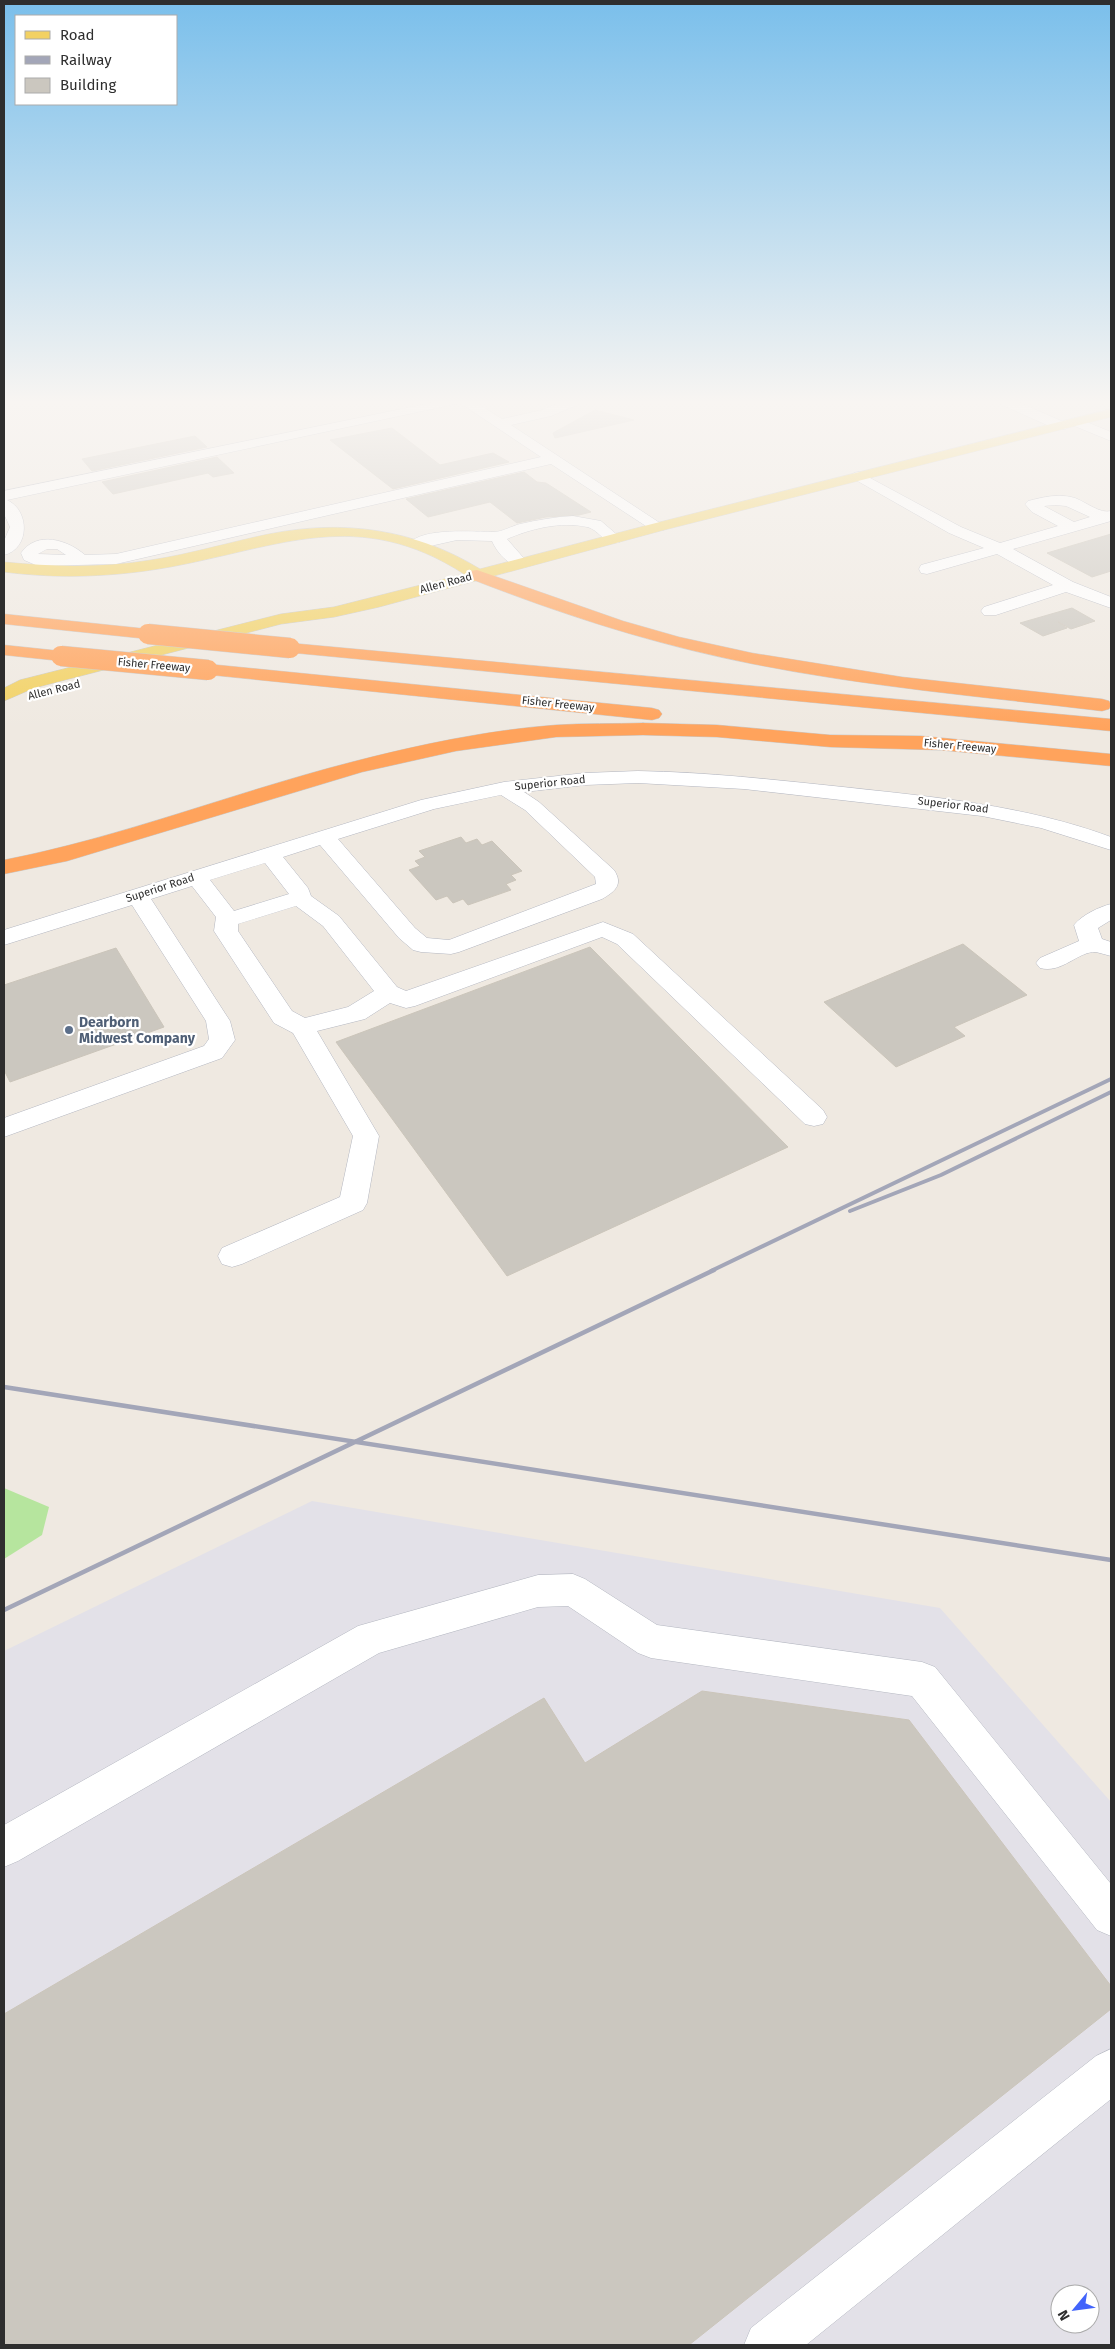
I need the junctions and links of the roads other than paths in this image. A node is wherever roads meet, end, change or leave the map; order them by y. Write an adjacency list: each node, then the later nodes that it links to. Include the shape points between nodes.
1 (10, 512): 16 (street, via 18,522 18,528 13,541)
2 (323, 512): 18 (street, via 126,557)
3 (634, 512): 9 (street)
4 (718, 512): 9 (main road, Allen Road)
5 (925, 512): 14 (street, via 955,530)
6 (1042, 512): 10 (street)
7 (1095, 512): 8 (street)
8 (1108, 517): 10 (street)
9 (658, 527): 12 (main road, Allen Road)
10 (1072, 527): 14 (street)
11 (498, 537): 12 (street, via 551,523 578,521 598,525); 13 (street, via 461,534); 19 (street)
12 (614, 539): 19 (main road, Allen Road)
13 (417, 544): 20 (main road, via 402,538 347,530 284,536 172,562 113,571 69,572); 22 (main road, via 455,559)
14 (999, 548): 17 (street); 24 (street)
15 (952, 549): 17 (street)
16 (4, 550)
17 (967, 557): 21 (street)
18 (82, 561)
19 (520, 564): 22 (main road, Allen Road)
20 (4, 567)
21 (927, 569)
22 (477, 575): 23 (main road, via 384,544 320,539 140,577 42,581); 27 (main road, Allen Road); 32 (highway, via 575,613 746,658 855,676)
23 (4, 577)
24 (1067, 586): 25 (street); 26 (street)
25 (1111, 603)
26 (990, 611)
27 (334, 612): 30 (main road, Allen Road, via 281,619 28,684); 31 (main road, Allen Road, via 289,628 35,695)
28 (4, 619): 33 (highway, bridge)
29 (4, 650): 34 (highway, Fisher Freeway, bridge)
30 (4, 695)
31 (4, 700)
32 (1111, 706)
33 (1111, 725)
34 (939, 744): 35 (highway, Fisher Freeway); 40 (highway, via 830,741 717,731 643,729 556,731 506,737 447,746 357,767 60,856)
35 (1111, 760)
36 (504, 788): 37 (street, Superior Road, via 428,804); 37 (street, via 532,806 606,875 607,887 451,947 421,945); 38 (street, Superior Road, via 610,778 719,781 989,808 1061,826)
37 (324, 836): 39 (street, Superior Road)
38 (1111, 844)
39 (269, 853): 41 (street, Superior Road); 43 (street, via 300,893)
40 (4, 867)
41 (196, 876): 42 (street, Superior Road); 45 (street)
42 (137, 895): 46 (street, Superior Road); 52 (street, via 218,1021 222,1040 214,1052)
43 (299, 898): 45 (street, via 235,918); 49 (street, via 331,921)
44 (1111, 911): 47 (street, via 1086,925)
45 (227, 917): 50 (street, via 226,931 283,1017)
46 (4, 938)
47 (1102, 946): 48 (street)
48 (1048, 963)
49 (388, 994): 50 (street, via 356,1013); 51 (street, via 406,1000 603,929 625,939)
50 (302, 1027): 53 (street, via 366,1136 353,1203)
51 (814, 1117)
52 (4, 1128)
53 (232, 1256)
54 (4, 1847): 55 (street, via 371,1638 538,1591 573,1590 651,1641 922,1680)
55 (1111, 1916)
56 (1111, 2071): 57 (street)
57 (768, 2345)

